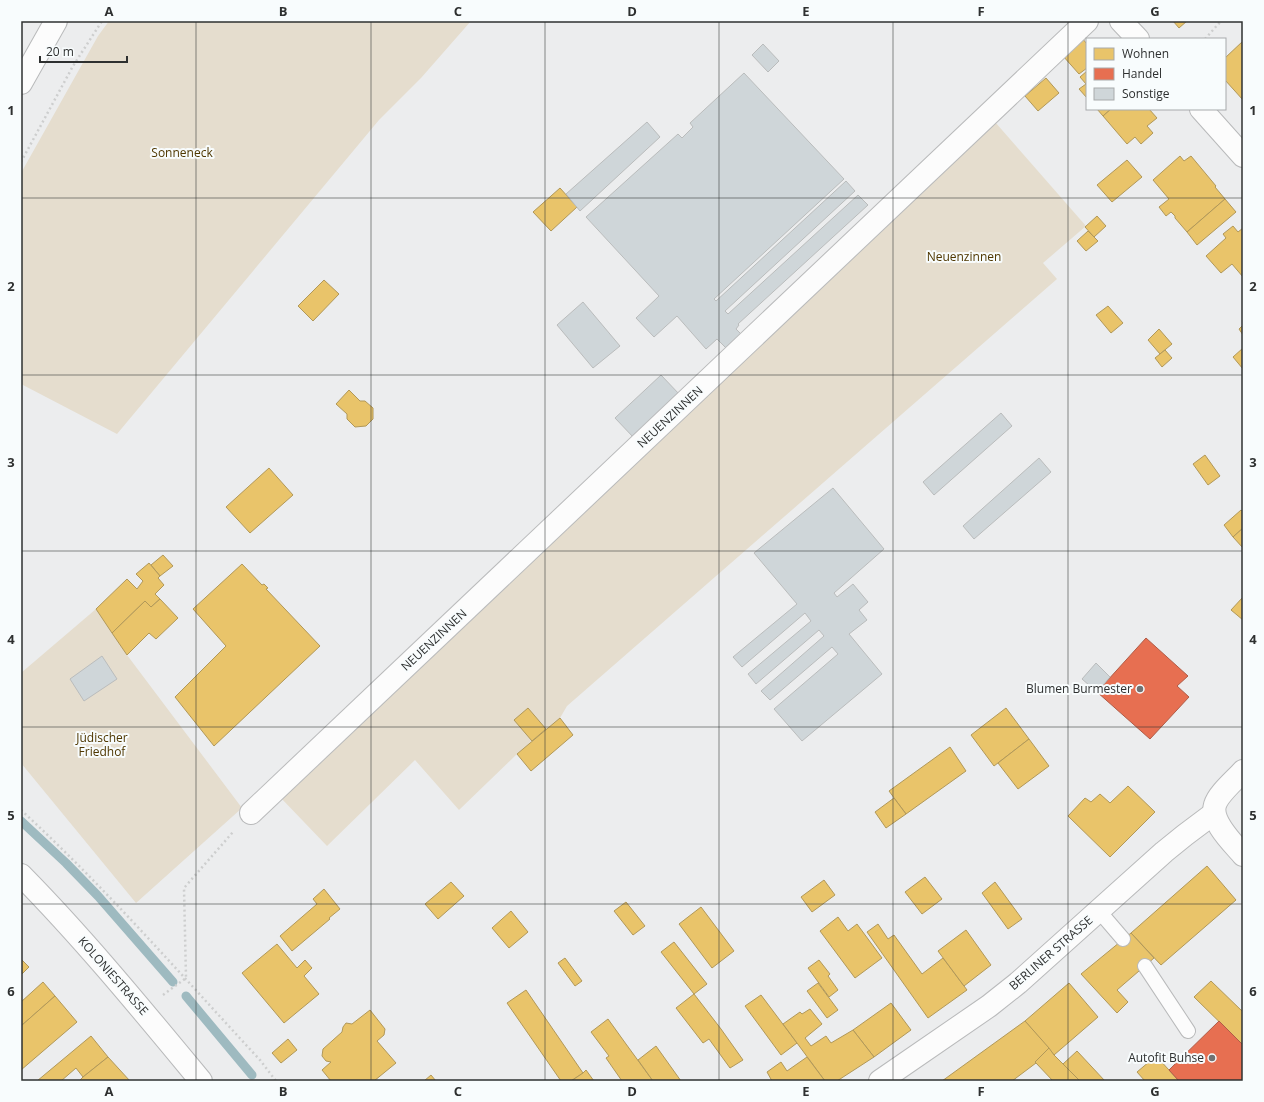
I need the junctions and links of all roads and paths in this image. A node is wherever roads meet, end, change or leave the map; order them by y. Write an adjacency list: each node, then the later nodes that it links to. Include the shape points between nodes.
1 (56, 21): 8 (street)
2 (102, 21): 11 (path, via 73,66)
3 (1087, 21): 14 (street, NEUENZINNEN)
4 (1122, 21): 6 (street)
5 (1221, 21): 7 (path)
6 (1137, 38)
7 (1206, 38)
8 (21, 84)
9 (1202, 110): 10 (street)
10 (1243, 156)
11 (21, 162)
12 (1243, 771): 15 (street, via 1215,804)
13 (21, 810): 21 (path, via 67,852)
14 (251, 812): 21 (path, via 184,888)
15 (1213, 814): 16 (street, via 1224,834); 18 (street, BERLINER STRASSE, via 1164,852)
16 (1243, 856)
17 (21, 875): 22 (street, KOLONIESTRASSE, via 50,904)
18 (1099, 911): 19 (lane); 26 (street, BERLINER STRASSE, via 989,1006)
19 (1123, 939)
20 (1145, 966): 23 (lane)
21 (186, 978): 22 (path); 25 (path)
22 (143, 1011): 24 (street, KOLONIESTRASSE)
23 (1188, 1031)
24 (201, 1081)
25 (276, 1081)
26 (880, 1081)

